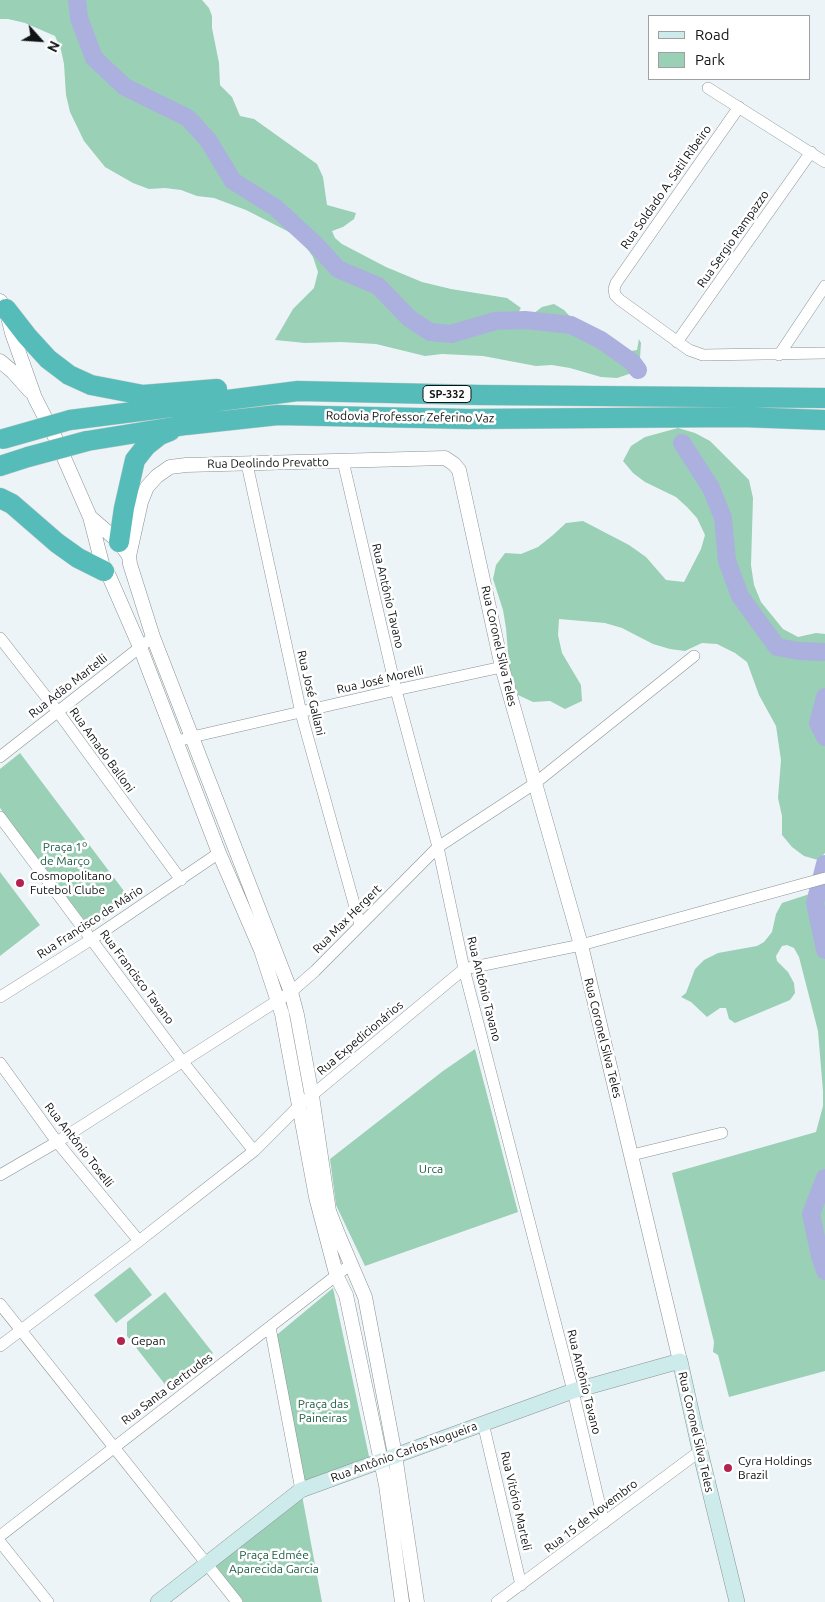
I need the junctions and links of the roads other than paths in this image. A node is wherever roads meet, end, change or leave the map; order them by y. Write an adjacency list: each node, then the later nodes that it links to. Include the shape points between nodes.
1 (708, 88): 2 (street)
2 (739, 107): 3 (street); 7 (street, Rua Soldado A. Satil Ribeiro, via 614,289 620,300)
3 (811, 152): 4 (street); 7 (street, Rua Sergio Rampazzo)
4 (825, 162)
5 (825, 286): 9 (street)
6 (3, 305): 11 (highway, via 48,359 91,385 142,395 276,384); 12 (street)
7 (677, 342): 9 (street, via 703,355)
8 (825, 353): 9 (street)
9 (779, 355)
10 (0, 361): 12 (street, via 14,372)
11 (298, 392): 13 (highway, Rodovia Professor Zeferino Vaz / SP-332); 16 (highway, Rodovia Professor Zeferino Vaz / SP-332, bridge, via 70,420)
12 (35, 398): 23 (street)
13 (825, 398)
14 (825, 420): 15 (highway, Rodovia Professor Zeferino Vaz / SP-332, via 278,415)
15 (186, 425): 19 (highway, Rodovia Professor Zeferino Vaz / SP-332, bridge, via 87,441); 24 (highway, via 160,436 135,460 124,508)
16 (1, 439)
17 (343, 461): 18 (street, Rua Deolindo Prevatto); 20 (street, Rua Deolindo Prevatto, via 445,458 454,464); 31 (street, Rua Antônio Tavano)
18 (247, 464): 24 (street, Rua Deolindo Prevatto, via 170,467 157,476 141,502); 33 (street, Rua José Gallani)
19 (0, 466)
20 (461, 476): 30 (street, Rua Coronel Silva Teles)
21 (0, 487): 25 (highway, via 23,498)
22 (4, 504): 25 (highway, via 78,558)
23 (90, 517): 24 (street); 25 (street)
24 (126, 554): 25 (street, via 124,573 117,577); 26 (street)
25 (105, 569): 28 (street)
26 (153, 637): 28 (street, Rua Adão Martelli); 34 (street)
27 (0, 638): 32 (street, Rua Amado Balloni)
28 (140, 648): 32 (street, Rua Adão Martelli); 35 (street)
29 (694, 656): 37 (street, Rua Max Hergert)
30 (502, 668): 31 (street, Rua José Morelli); 37 (street, Rua Coronel Silva Teles)
31 (396, 690): 33 (street, Rua José Morelli); 39 (street, Rua Antônio Tavano)
32 (58, 712): 36 (street, Rua Adão Martelli); 42 (street, Rua Amado Balloni)
33 (301, 713): 34 (street, Rua José Morelli); 43 (street, Rua José Gallani)
34 (192, 736): 35 (street, Rua José Morelli); 47 (street)
35 (178, 741): 40 (street)
36 (0, 757)
37 (534, 784): 39 (street, Rua Max Hergert); 45 (street, Rua Coronel Silva Teles)
38 (0, 817): 44 (street, Rua Francisco Tavano)
39 (438, 847): 43 (street, Rua Max Hergert); 46 (street, Rua Antônio Tavano)
40 (219, 853): 42 (street, Rua Francisco de Mário); 49 (street, via 261,950)
41 (825, 878): 45 (street, Rua Expedicionários)
42 (180, 880): 44 (street, Rua Francisco de Mário)
43 (360, 925): 47 (street, Rua Max Hergert)
44 (92, 939): 48 (street, Rua Francisco de Mário); 50 (street, Rua Francisco Tavano)
45 (581, 945): 46 (street, Rua Expedicionários); 57 (street, Rua Coronel Silva Teles)
46 (464, 969): 52 (street, Rua Expedicionários); 67 (street, Rua Antônio Tavano)
47 (291, 992): 49 (street, Rua Max Hergert); 52 (street)
48 (0, 997)
49 (278, 1002): 50 (street, Rua Max Hergert); 53 (street)
50 (182, 1061): 55 (street, Rua Max Hergert); 56 (street, Rua Francisco Tavano)
51 (0, 1063): 55 (street, Rua Antônio Toselli)
52 (312, 1096): 53 (street, Rua Expedicionários); 60 (street, via 329,1211)
53 (299, 1106): 56 (street, Rua Expedicionários); 61 (street, via 316,1197)
54 (722, 1133): 57 (street)
55 (57, 1142): 58 (street, Rua Max Hergert); 59 (street, Rua Antônio Toselli)
56 (254, 1151): 59 (street, Rua Expedicionários)
57 (632, 1155): 66 (street, Rua Coronel Silva Teles)
58 (0, 1175)
59 (139, 1241): 64 (street, Rua Expedicionários)
60 (351, 1264): 61 (street, Rua Santa Gertrudes); 71 (street, via 365,1297)
61 (337, 1277): 63 (street, Rua Santa Gertrudes); 72 (street, via 346,1295)
62 (0, 1304): 64 (street)
63 (270, 1327): 69 (street, Rua Santa Gertrudes); 73 (street)
64 (21, 1329): 65 (street, Rua Expedicionários); 69 (street)
65 (0, 1346)
66 (680, 1361): 67 (main road, Rua Antônio Carlos Nogueira); 70 (main road, Rua Coronel Silva Teles)
67 (573, 1391): 68 (main road, Rua Antônio Carlos Nogueira); 74 (street, Rua Antônio Tavano)
68 (483, 1423): 71 (main road, Rua Antônio Carlos Nogueira); 78 (street, Rua Vitório Marteli)
69 (114, 1446): 75 (street, Rua Santa Gertrudes); 77 (street)
70 (700, 1451): 74 (street, Rua 15 de Novembro); 85 (main road, Rua Coronel Silva Teles)
71 (395, 1455): 72 (main road, Rua Antônio Carlos Nogueira); 83 (street)
72 (381, 1460): 73 (main road, Rua Antônio Carlos Nogueira); 82 (street)
73 (301, 1490): 77 (main road, Rua Antônio Carlos Nogueira)
74 (604, 1523): 78 (street, Rua 15 de Novembro)
75 (0, 1536)
76 (0, 1542): 80 (street)
77 (207, 1564): 79 (street); 81 (main road, Rua Antônio Carlos Nogueira)
78 (521, 1585): 84 (street, Rua 15 de Novembro)
79 (236, 1601)
80 (48, 1602)
81 (158, 1602)
82 (402, 1602)
83 (417, 1602)
84 (497, 1602)
85 (737, 1602)

